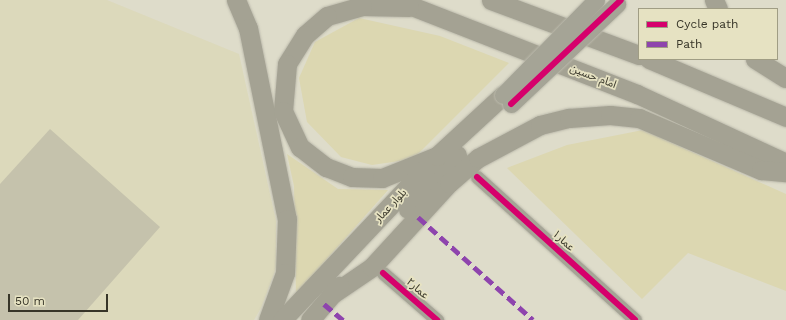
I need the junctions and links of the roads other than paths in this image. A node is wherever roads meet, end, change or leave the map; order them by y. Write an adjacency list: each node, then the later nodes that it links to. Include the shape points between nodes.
1 (236, 0): 19 (main road, via 248,28 287,219 285,273)
2 (396, 0): 6 (main road, امام حسین)
3 (492, 0): 7 (main road)
4 (596, 0): 11 (street, bridge)
5 (617, 4): 11 (street, bridge)
6 (414, 7): 13 (main road, via 362,6 327,16 305,35 287,64 284,111 300,147 326,167 352,177 382,178); 14 (main road, امام حسین, via 636,94)
7 (638, 55)
8 (651, 60): 12 (main road)
9 (757, 60): 10 (main road)
10 (786, 78)
11 (507, 100): 13 (main road, بلوار عمار); 18 (main road, بلوار عمار)
12 (786, 117)
13 (437, 156): 20 (main road, بلوار عمار)
14 (786, 163)
15 (786, 172): 18 (main road, via 761,170 639,118 610,115 569,118 540,125 478,158 449,183 372,267)
16 (477, 177): 23 (street, عمار۱)
17 (383, 272): 22 (street, عمار۲)
18 (331, 295): 21 (main road, بلوار عمار)
19 (268, 320)
20 (282, 320)
21 (310, 320)
22 (437, 320)
23 (635, 320)

